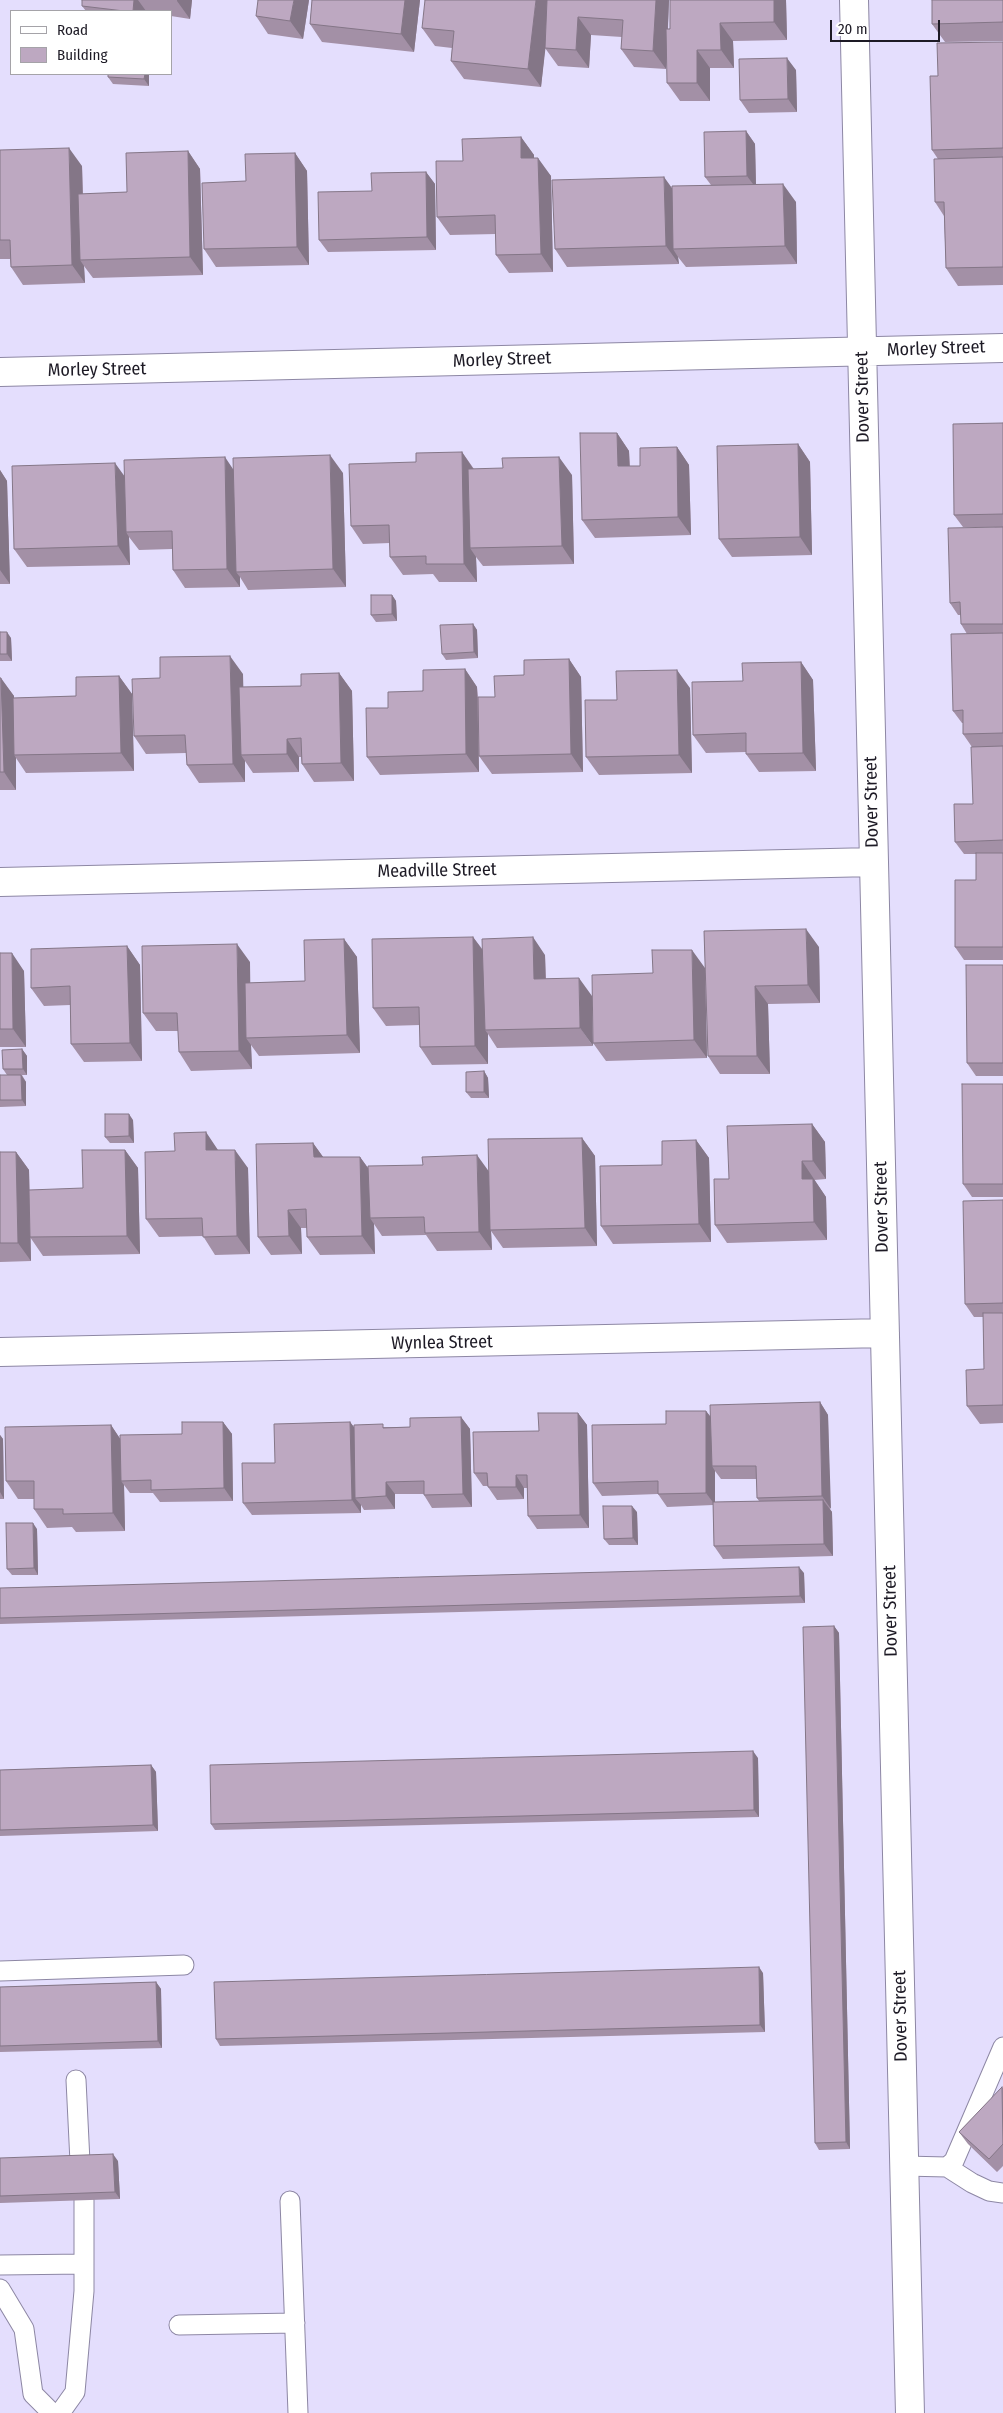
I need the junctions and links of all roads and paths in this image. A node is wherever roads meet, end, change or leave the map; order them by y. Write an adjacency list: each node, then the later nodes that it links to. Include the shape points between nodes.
1 (854, 0): 3 (street, Dover Street)
2 (1003, 348): 3 (street, Morley Street)
3 (862, 351): 4 (street, Morley Street); 5 (street, Dover Street)
4 (0, 372)
5 (874, 862): 6 (street, Meadville Street); 7 (street, Dover Street)
6 (0, 882)
7 (884, 1333): 8 (street, Wynlea Street); 14 (street, Dover Street)
8 (0, 1352)
9 (184, 1965): 10 (lane)
10 (0, 1971)
11 (1003, 2047): 15 (lane, via 954,2162)
12 (76, 2080): 13 (lane)
13 (80, 2162)
14 (904, 2166): 15 (lane); 27 (street, Dover Street)
15 (947, 2167): 16 (lane, via 989,2191)
16 (1003, 2193)
17 (84, 2200): 19 (lane)
18 (290, 2201): 22 (lane)
19 (84, 2264): 20 (lane); 25 (lane, via 75,2392)
20 (0, 2265)
21 (0, 2289): 24 (lane, via 24,2329 33,2394)
22 (295, 2323): 23 (lane); 26 (lane)
23 (179, 2325)
24 (52, 2413)
25 (60, 2413)
26 (298, 2413)
27 (910, 2413)

